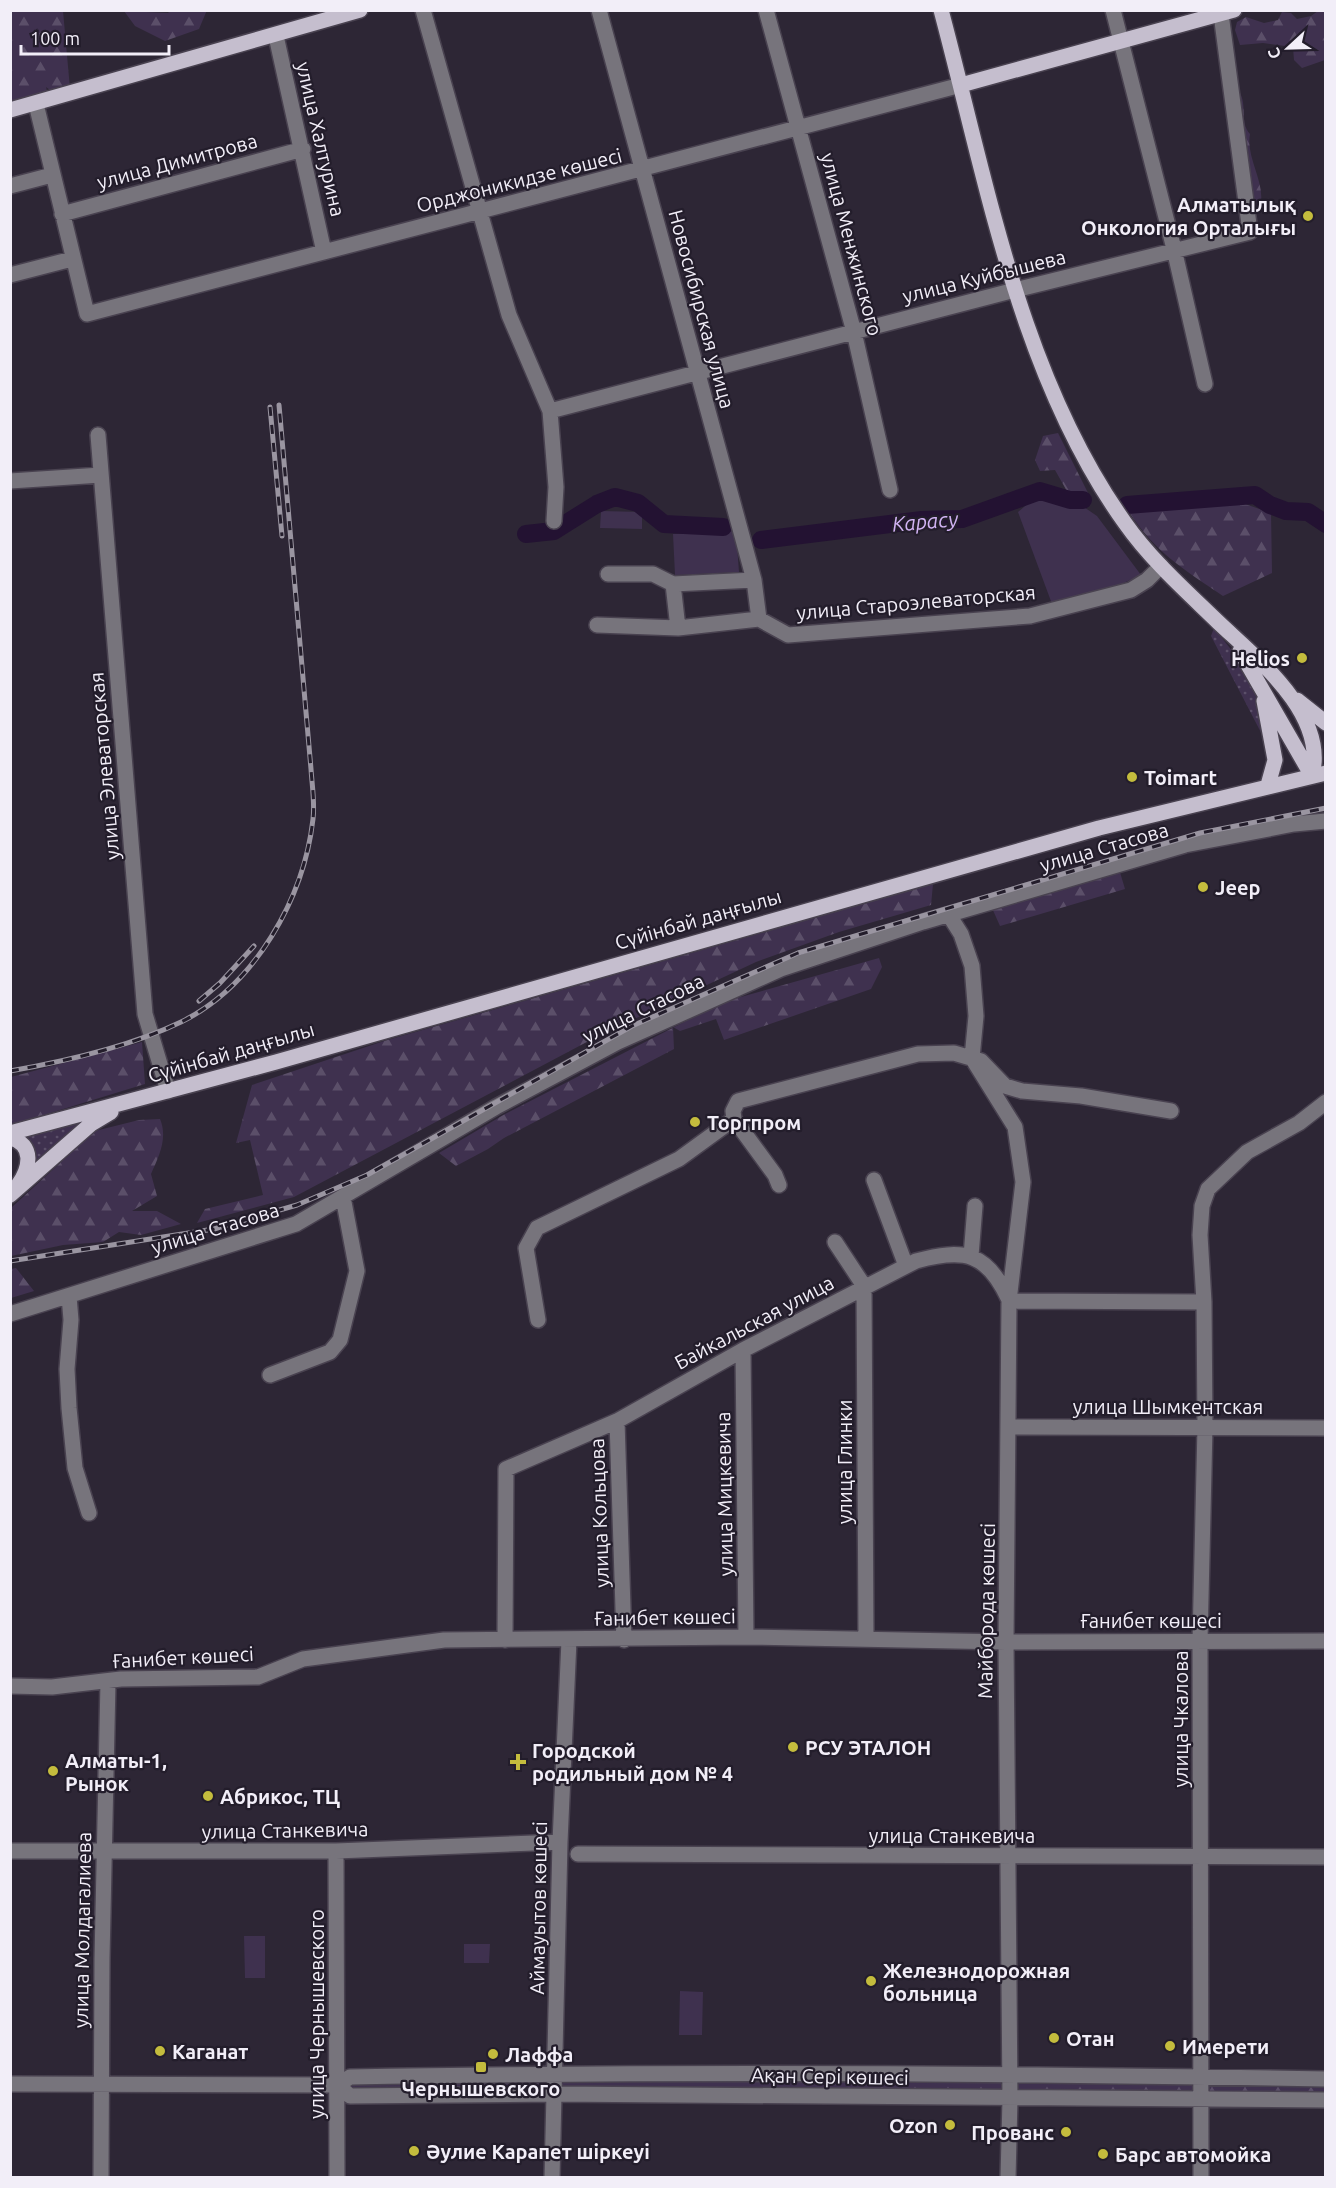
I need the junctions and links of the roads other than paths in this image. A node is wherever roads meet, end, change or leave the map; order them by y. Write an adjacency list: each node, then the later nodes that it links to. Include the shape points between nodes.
1 (360, 10): 8 (main road)
2 (423, 10): 18 (street)
3 (599, 10): 15 (street, Новосибирская улица)
4 (766, 10): 13 (street, улица Менжинского)
5 (941, 10): 10 (main road)
6 (1113, 10): 9 (street)
7 (1228, 12): 9 (main road); 20 (street, улица Куйбышева, via 1250,232)
8 (276, 36): 11 (main road); 14 (street, улица Халтурина)
9 (1122, 42): 10 (main road); 20 (street)
10 (961, 85): 13 (street, Орджоникидзе көшесі); 24 (main road)
11 (36, 104): 12 (main road); 16 (street)
12 (10, 111)
13 (798, 126): 15 (street, Орджоникидзе көшесі); 25 (street, улица Менжинского)
14 (303, 149): 19 (street, улица Димитрова); 21 (street, улица Халтурина)
15 (643, 170): 18 (street, Орджоникидзе көшесі); 26 (street, Новосибирская улица)
16 (52, 175): 17 (street); 19 (street)
17 (10, 186)
18 (480, 210): 21 (street, Орджоникидзе көшесі); 28 (street, via 509,315)
19 (62, 214): 22 (street)
20 (1174, 249): 24 (street, улица Куйбышева); 27 (street)
21 (324, 252): 22 (street, Орджоникидзе көшесі, via 87,314)
22 (72, 259): 23 (street)
23 (10, 275)
24 (1015, 290): 25 (street, улица Куйбышева); 34 (main road, via 1046,378 1075,439 1125,523)
25 (854, 332): 26 (street, улица Куйбышева); 32 (street, улица Менжинского)
26 (697, 373): 28 (street, улица Куйбышева); 36 (street, Новосибирская улица)
27 (1205, 384)
28 (550, 411): 33 (street, via 556,487)
29 (98, 435): 30 (street, улица Элеваторская)
30 (101, 475): 31 (street); 50 (street, улица Элеваторская, via 145,1014)
31 (10, 481)
32 (890, 490)
33 (554, 521)
34 (1161, 566): 38 (street, улица Староэлеваторская, via 1131,590 1030,616 788,635); 41 (main road)
35 (608, 574): 37 (street, via 653,574)
36 (754, 580): 37 (street); 38 (street, Новосибирская улица)
37 (673, 584): 40 (street)
38 (759, 619): 40 (street)
39 (597, 626): 40 (street)
40 (678, 628)
41 (1228, 631): 42 (main road); 43 (main road)
42 (1252, 670): 45 (main road); 46 (main road, via 1268,717 1275,760)
43 (1282, 685): 44 (main road); 45 (main road, via 1303,717)
44 (1326, 723)
45 (1321, 774): 46 (main road, Сүйінбай даңғылы)
46 (1268, 785): 50 (main road, Сүйінбай даңғылы, via 1099,828)
47 (1326, 821): 48 (street, улица Стасова, via 1185,845)
48 (949, 915): 49 (street, via 961,934 972,966 976,1016); 62 (street, улица Стасова, via 791,965 685,1010 496,1107)
49 (972, 1058): 53 (street, via 981,1061 1005,1086 1022,1091); 54 (street, via 954,1053 906,1057 738,1101); 69 (street, Майборода көшесі, via 1015,1127 1023,1182)
50 (168, 1091): 51 (main road, Сүйінбай даңғылы)
51 (141, 1098): 55 (main road, Сүйінбай даңғылы); 57 (main road, Сүйінбай даңғылы, via 91,1124)
52 (1326, 1102): 70 (street, улица Чкалова, via 1247,1152 1208,1189 1200,1235)
53 (1171, 1111)
54 (734, 1119): 60 (street); 72 (street, via 679,1159 537,1228 526,1248)
55 (10, 1133)
56 (10, 1138): 59 (main road, via 20,1141 28,1152 27,1171)
57 (43, 1169): 59 (main road); 61 (main road, Сүйінбай даңғылы)
58 (874, 1180): 66 (street)
59 (16, 1182): 61 (main road)
60 (779, 1185)
61 (10, 1195)
62 (343, 1197): 68 (street, улица Стасова, via 296,1224); 74 (street, via 357,1271 340,1340 330,1352)
63 (975, 1206): 65 (street)
64 (835, 1242): 67 (street)
65 (971, 1256): 66 (street, Байкальская улица, via 941,1254); 69 (street, via 1000,1282)
66 (906, 1266): 67 (street, Байкальская улица)
67 (864, 1286): 73 (street, Байкальская улица); 81 (street, улица Глинки)
68 (69, 1296): 71 (street, улица Стасова); 79 (street, via 69,1408 75,1468)
69 (1009, 1301): 70 (street); 76 (street, Майборода көшесі)
70 (1204, 1302): 77 (street, улица Чкалова)
71 (10, 1314)
72 (538, 1320)
73 (743, 1350): 75 (street, Байкальская улица); 80 (street, улица Мицкевича)
74 (270, 1375)
75 (617, 1421): 82 (street, Байкальская улица, via 506,1469); 84 (street, улица Кольцова)
76 (1010, 1427): 77 (street, улица Шымкентская); 87 (street, Майборода көшесі)
77 (1205, 1427): 78 (street, улица Шымкентская); 85 (street, улица Чкалова)
78 (1326, 1428)
79 (89, 1513)
80 (746, 1637): 81 (street, Ғанибет көшесі); 84 (street, Ғанибет көшесі)
81 (866, 1638): 87 (street, Ғанибет көшесі)
82 (505, 1640): 83 (street, Ғанибет көшесі); 88 (street, Ғанибет көшесі, via 444,1640 303,1659 258,1677)
83 (569, 1640): 84 (street, Ғанибет көшесі); 90 (street, Аймауытов көшесі)
84 (624, 1640)
85 (1200, 1641): 86 (street, Ғанибет көшесі); 87 (street, Ғанибет көшесі); 96 (street, улица Чкалова)
86 (1326, 1641)
87 (1006, 1642): 95 (street, Майборода көшесі)
88 (108, 1682): 89 (street, Ғанибет көшесі); 93 (street, улица Молдагалиева)
89 (10, 1686)
90 (560, 1842): 92 (street, улица Станкевича); 98 (street, Аймауытов көшесі)
91 (10, 1851): 93 (street, улица Станкевича)
92 (336, 1851): 93 (street, улица Станкевича); 104 (street, улица Чернышевского)
93 (104, 1852): 103 (street, улица Молдагалиева)
94 (578, 1854): 95 (street, улица Станкевича)
95 (1006, 1856): 96 (street, улица Станкевича); 99 (street, Майборода көшесі)
96 (1202, 1857): 97 (street, улица Станкевича); 100 (street, улица Чкалова)
97 (1326, 1857)
98 (556, 2073): 99 (street, Ақан Сері көшесі); 104 (street, Ақан Сері көшесі, via 350,2077); 105 (street, Аймауытов көшесі)
99 (1010, 2074): 100 (street, Ақан Сері көшесі); 106 (street, Майборода көшесі)
100 (1200, 2076): 101 (street, Ақан Сері көшесі); 108 (street, улица Чкалова)
101 (1326, 2079)
102 (10, 2084): 103 (street, Ақан Сері көшесі)
103 (101, 2085): 104 (street, Ақан Сері көшесі); 109 (street, улица Молдагалиева)
104 (338, 2085): 105 (street, Ақан Сері көшесі, via 350,2096); 110 (street, улица Чернышевского)
105 (555, 2094): 106 (street, Ақан Сері көшесі); 111 (street, Аймауытов көшесі)
106 (1010, 2099): 108 (street, Ақан Сері көшесі); 112 (street, Майборода көшесі)
107 (1326, 2100): 108 (street, Ақан Сері көшесі)
108 (1201, 2101): 113 (street, улица Чкалова)
109 (101, 2178)
110 (337, 2178)
111 (552, 2178)
112 (1008, 2178)
113 (1201, 2178)

